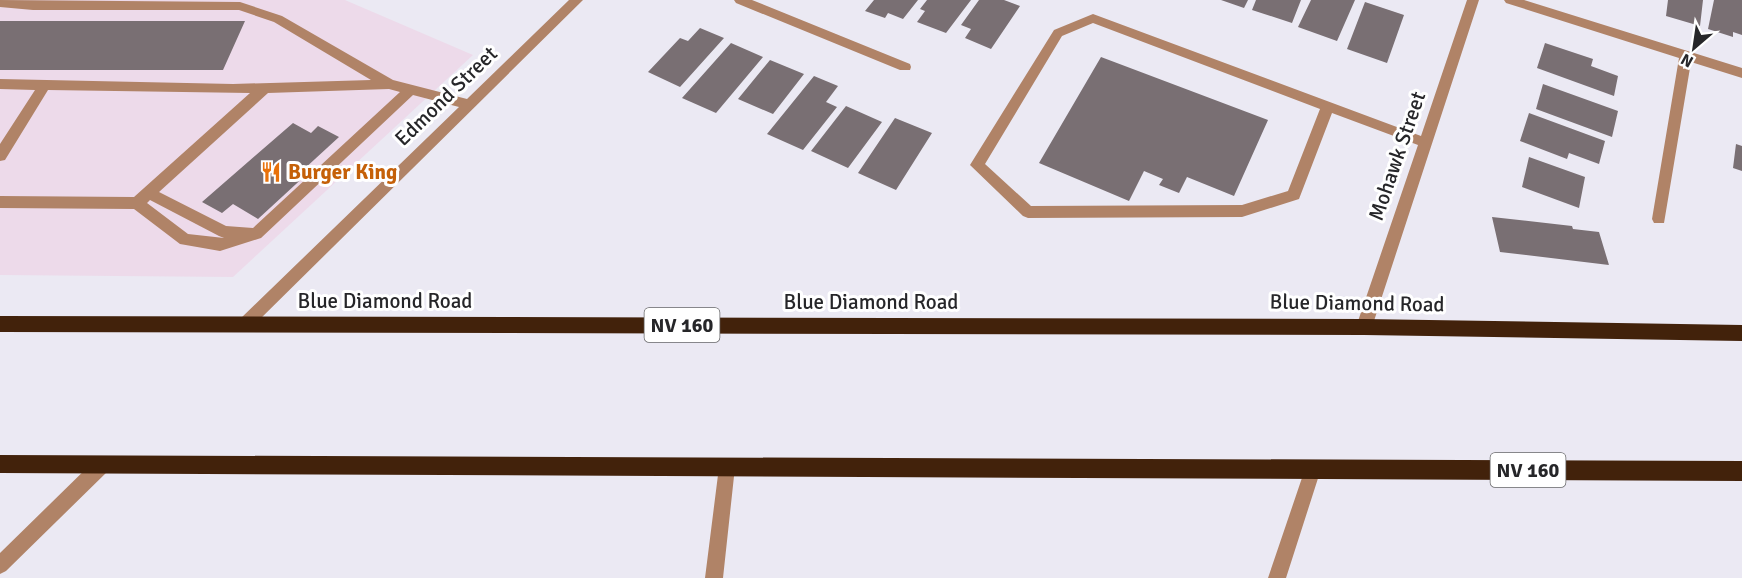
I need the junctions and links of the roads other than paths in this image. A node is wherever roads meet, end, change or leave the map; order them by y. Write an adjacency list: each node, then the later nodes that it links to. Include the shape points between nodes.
1 (4, 0): 6 (street)
2 (577, 0): 15 (street, Edmond Street)
3 (740, 0): 8 (street)
4 (1473, 0): 17 (street, Mohawk Street)
5 (1510, 0): 7 (street)
6 (0, 3): 12 (street, via 240,6 278,20)
7 (1686, 55): 9 (street); 22 (street)
8 (905, 67)
9 (1742, 73)
10 (0, 84): 11 (street)
11 (45, 84): 13 (street); 18 (street)
12 (389, 84): 13 (street); 14 (street)
13 (265, 88): 19 (street)
14 (410, 90): 15 (street); 23 (street)
15 (469, 105): 25 (street, Edmond Street)
16 (1328, 106): 16 (street, via 1093,18 1058,33 977,165 1028,212 1242,211 1294,195); 17 (street)
17 (1426, 143): 26 (street, Mohawk Street)
18 (0, 156)
19 (149, 193): 21 (street); 23 (street, via 224,232)
20 (0, 202): 21 (street)
21 (137, 203): 23 (street, via 185,240 220,245)
22 (1659, 219)
23 (256, 234)
24 (0, 324): 25 (highway, Blue Diamond Road / NV 160)
25 (244, 325): 26 (highway, Blue Diamond Road / NV 160)
26 (1364, 327): 27 (highway, Blue Diamond Road / NV 160)
27 (1742, 333)
28 (0, 464): 29 (highway, NV 160)
29 (102, 465): 30 (highway, NV 160); 33 (street)
30 (727, 467): 31 (highway, NV 160); 34 (street)
31 (1313, 469): 32 (highway, NV 160); 35 (street)
32 (1742, 471)
33 (0, 566)
34 (714, 578)
35 (1277, 578)

